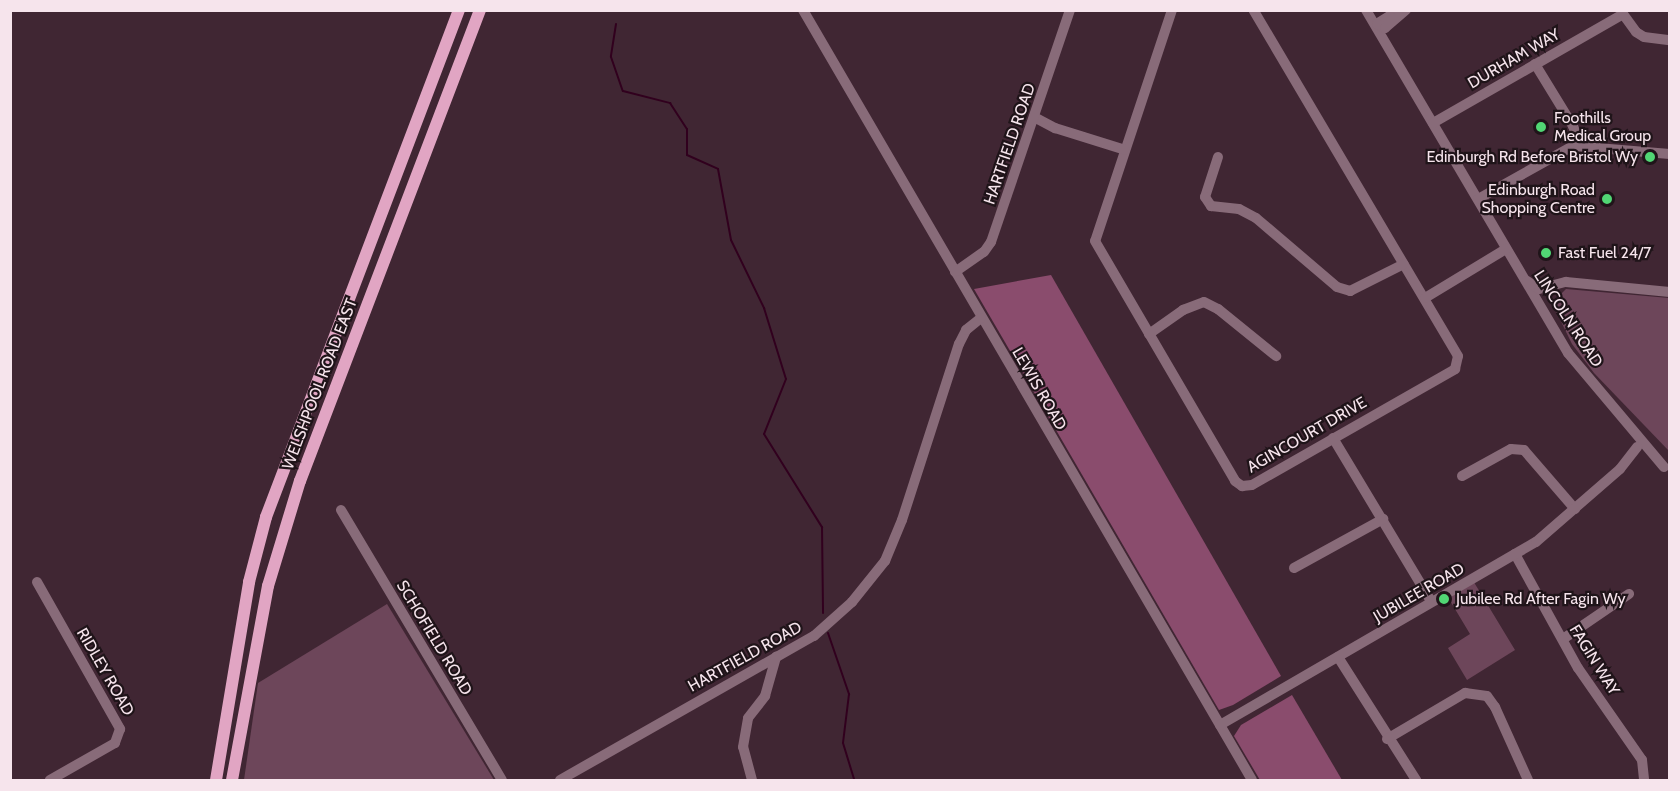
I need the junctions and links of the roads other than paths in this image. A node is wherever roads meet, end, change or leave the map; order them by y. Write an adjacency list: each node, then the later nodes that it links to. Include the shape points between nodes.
1 (459, 10): 17 (main road, WELSHPOOL ROAD EAST)
2 (480, 10): 18 (main road, WELSHPOOL ROAD EAST)
3 (803, 10): 26 (street, LEWIS ROAD)
4 (1070, 10): 15 (street, HARTFIELD ROAD)
5 (1172, 10): 20 (street, AGINCOURT DRIVE)
6 (1252, 10): 25 (street, AGINCOURT DRIVE)
7 (1366, 10): 12 (street, LINCOLN ROAD)
8 (1372, 10): 12 (street, LINCOLN ROAD)
9 (1400, 10): 12 (street)
10 (1406, 10): 12 (street)
11 (1622, 12): 13 (street, DURHAM WAY, via 1636,32); 14 (street, DURHAM WAY)
12 (1381, 24): 16 (street, LINCOLN ROAD, via 1380,36)
13 (1670, 40)
14 (1535, 64): 16 (street, DURHAM WAY); 19 (street, via 1573,126)
15 (1033, 121): 20 (street); 26 (street, HARTFIELD ROAD, via 991,242 984,252)
16 (1433, 123): 23 (street, LINCOLN ROAD, via 1456,165)
17 (414, 128): 18 (main road); 51 (main road, WELSHPOOL ROAD EAST, via 266,517 247,594)
18 (432, 135): 52 (main road, WELSHPOOL ROAD EAST, via 300,481 268,586)
19 (1580, 145): 21 (street); 23 (street, via 1564,149)
20 (1125, 150): 31 (street, AGINCOURT DRIVE, via 1095,241)
21 (1670, 154)
22 (1218, 157): 25 (street, via 1205,197 1211,206 1239,209 1256,218 1337,287 1350,291)
23 (1481, 197): 24 (street, LINCOLN ROAD)
24 (1506, 249): 28 (street, LINCOLN ROAD, via 1524,277); 29 (street)
25 (1404, 264): 29 (street, AGINCOURT DRIVE)
26 (955, 272): 30 (street, LEWIS ROAD)
27 (1670, 292): 28 (street, via 1566,282)
28 (1542, 293): 34 (street, LINCOLN ROAD, via 1546,316 1568,353 1627,424)
29 (1425, 298): 33 (street, AGINCOURT DRIVE, via 1458,356 1455,369)
30 (981, 318): 46 (street, HARTFIELD ROAD, via 966,330 959,344 885,561 852,602 814,636); 48 (street, LEWIS ROAD)
31 (1149, 334): 32 (street, via 1183,310 1204,302); 33 (street, AGINCOURT DRIVE, via 1235,481 1242,486 1251,485)
32 (1276, 356)
33 (1333, 438): 39 (street)
34 (1642, 449): 35 (street, LINCOLN ROAD); 37 (street, JUBILEE ROAD)
35 (1666, 470)
36 (1462, 476): 37 (street, via 1511,449 1524,450)
37 (1575, 509): 40 (street, JUBILEE ROAD)
38 (341, 510): 53 (street, SCHOFIELD ROAD)
39 (1383, 519): 41 (street); 44 (street)
40 (1515, 554): 44 (street, JUBILEE ROAD); 45 (street, FAGIN WAY)
41 (1294, 568)
42 (37, 582): 50 (street, RIDLEY ROAD, via 120,729 115,743)
43 (1629, 594): 45 (street)
44 (1431, 601): 47 (street, JUBILEE ROAD)
45 (1563, 639): 59 (street, FAGIN WAY, via 1578,668 1642,760)
46 (776, 657): 54 (street, HARTFIELD ROAD); 55 (street, via 765,696 748,718 743,747)
47 (1338, 657): 48 (street, JUBILEE ROAD); 49 (street)
48 (1220, 725): 56 (street, LEWIS ROAD)
49 (1387, 739): 57 (street); 58 (street, via 1465,693 1486,696 1495,707)
50 (50, 780)
51 (216, 780)
52 (232, 780)
53 (502, 780)
54 (560, 780)
55 (752, 780)
56 (1252, 780)
57 (1416, 780)
58 (1528, 780)
59 (1644, 780)

